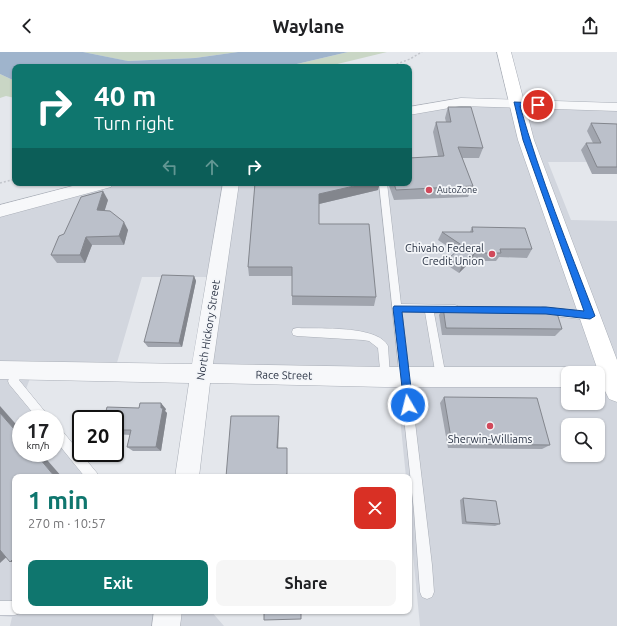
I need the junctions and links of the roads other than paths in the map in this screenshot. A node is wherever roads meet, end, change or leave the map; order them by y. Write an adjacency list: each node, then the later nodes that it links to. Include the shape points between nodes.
1 (504, 52): 2 (main road)
2 (516, 104): 3 (street); 4 (street, via 461,102); 13 (main road, via 526,140)
3 (617, 107)
4 (412, 110)
5 (94, 186): 8 (street)
6 (231, 186): 16 (street, North Hickory Street)
7 (383, 186): 9 (lane)
8 (0, 211)
9 (397, 308): 10 (lane); 17 (lane)
10 (429, 309): 11 (lane); 18 (lane)
11 (468, 309)
12 (530, 310): 13 (lane)
13 (590, 316): 20 (main road)
14 (297, 332): 17 (lane, via 359,335 376,339 383,346)
15 (9, 370): 16 (street, Race Street); 21 (lane, via 13,381)
16 (201, 374): 17 (street, Race Street); 24 (street, North Hickory Street)
17 (395, 377): 18 (street, Race Street); 25 (lane, via 412,433)
18 (442, 377): 19 (street, Race Street)
19 (561, 377)
20 (611, 381)
21 (37, 410)
22 (64, 442): 23 (lane)
23 (91, 474)
24 (187, 474)
25 (427, 592)
26 (0, 608): 27 (lane)
27 (12, 608)

